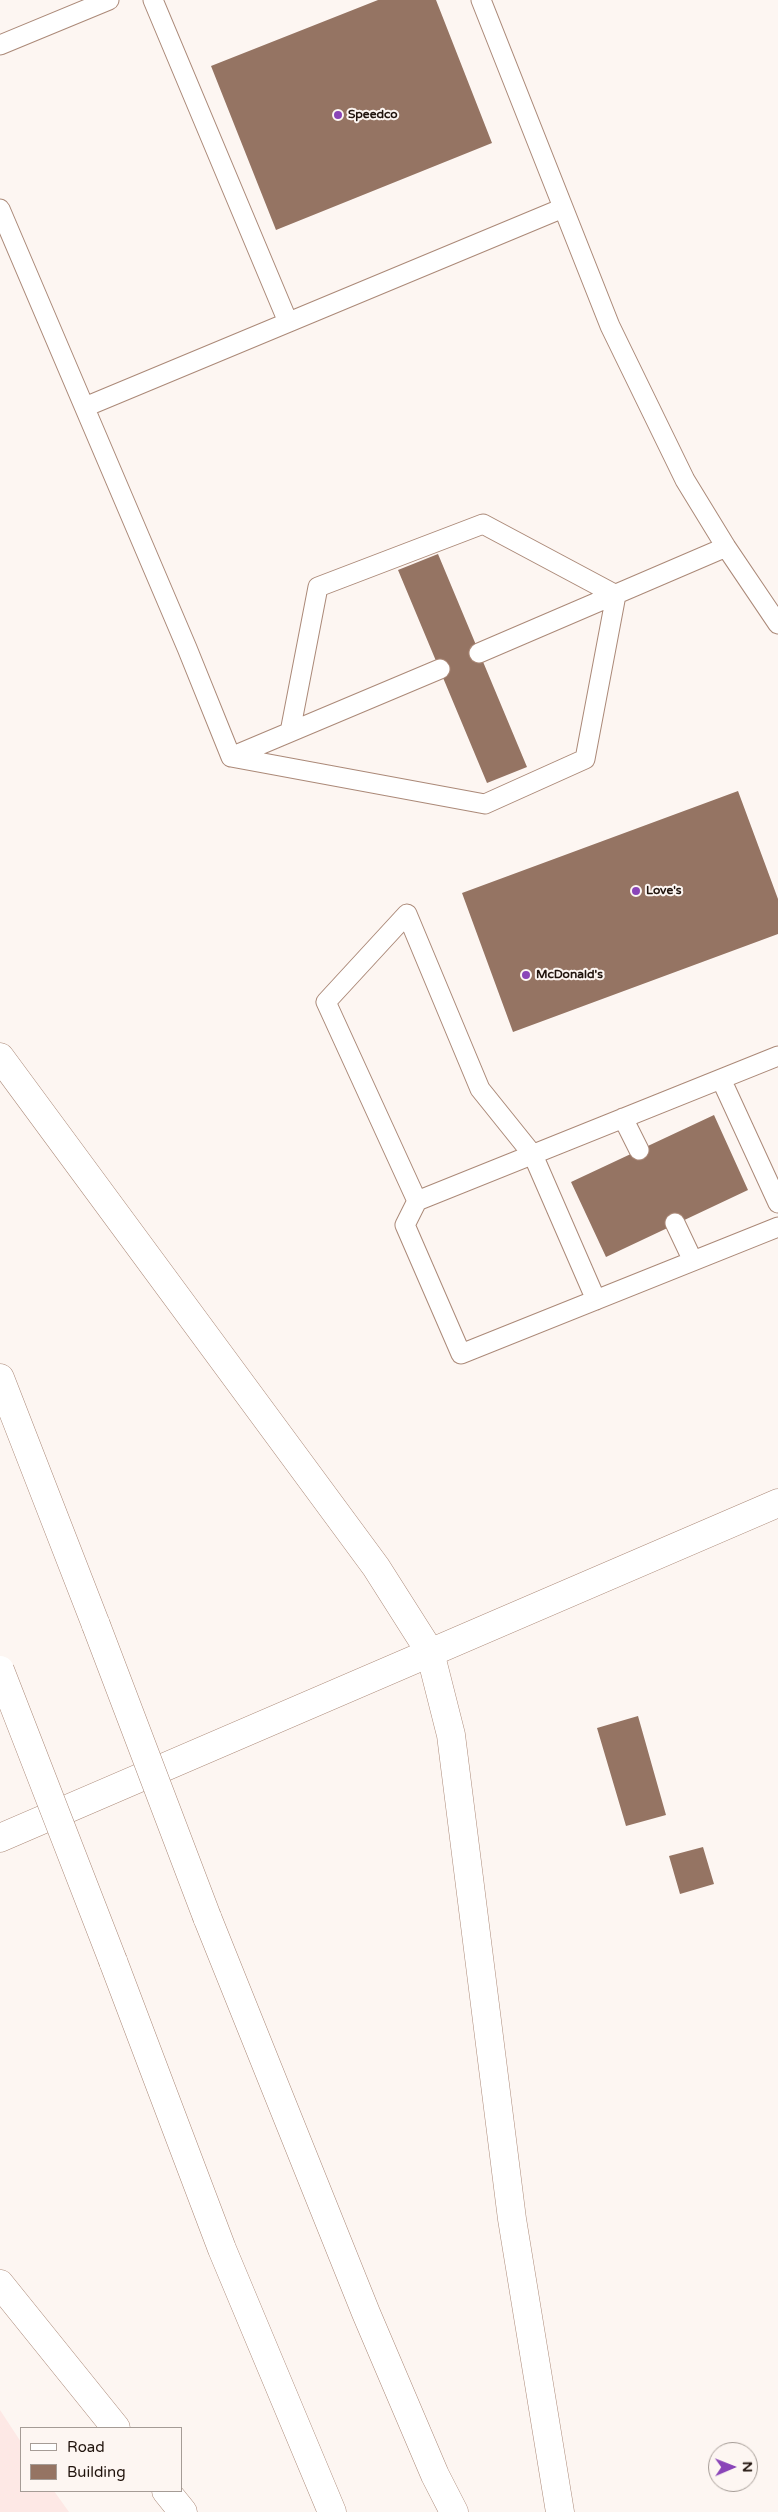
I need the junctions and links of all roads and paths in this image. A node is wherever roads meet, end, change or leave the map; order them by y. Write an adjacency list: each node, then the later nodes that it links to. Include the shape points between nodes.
1 (109, 0): 4 (lane)
2 (153, 0): 7 (lane)
3 (481, 0): 5 (lane)
4 (0, 45)
5 (563, 208): 7 (lane); 9 (lane, via 610,326 685,480)
6 (0, 209): 8 (lane)
7 (288, 322): 8 (lane)
8 (85, 407): 15 (lane)
9 (726, 547): 10 (lane); 11 (lane)
10 (616, 595): 12 (lane); 14 (lane, via 484,524 318,587); 15 (lane, via 585,759 485,804)
11 (778, 624)
12 (479, 653)
13 (440, 669): 14 (lane)
14 (290, 732): 15 (lane)
15 (230, 756)
16 (778, 1056): 18 (lane)
17 (0, 1057): 30 (main road, via 376,1567)
18 (721, 1079): 19 (lane); 23 (lane)
19 (623, 1118): 20 (lane); 21 (lane)
20 (639, 1150)
21 (533, 1155): 22 (lane); 22 (lane, via 480,1089 407,914 326,1002); 27 (lane)
22 (417, 1201): 27 (lane, via 405,1225 461,1354)
23 (778, 1203)
24 (675, 1223): 26 (lane)
25 (778, 1227): 26 (lane)
26 (693, 1261): 27 (lane)
27 (596, 1300)
28 (0, 1378): 38 (main road, bridge, via 207,1918 366,2313)
29 (778, 1503): 30 (main road)
30 (430, 1652): 32 (main road); 39 (main road, via 451,1735 512,2218)
31 (0, 1670): 37 (main road, bridge, via 222,2249)
32 (0, 1838)
33 (0, 2284): 34 (main road)
34 (115, 2427)
35 (167, 2492): 36 (main road)
36 (183, 2512)
37 (332, 2512)
38 (454, 2512)
39 (560, 2512)

